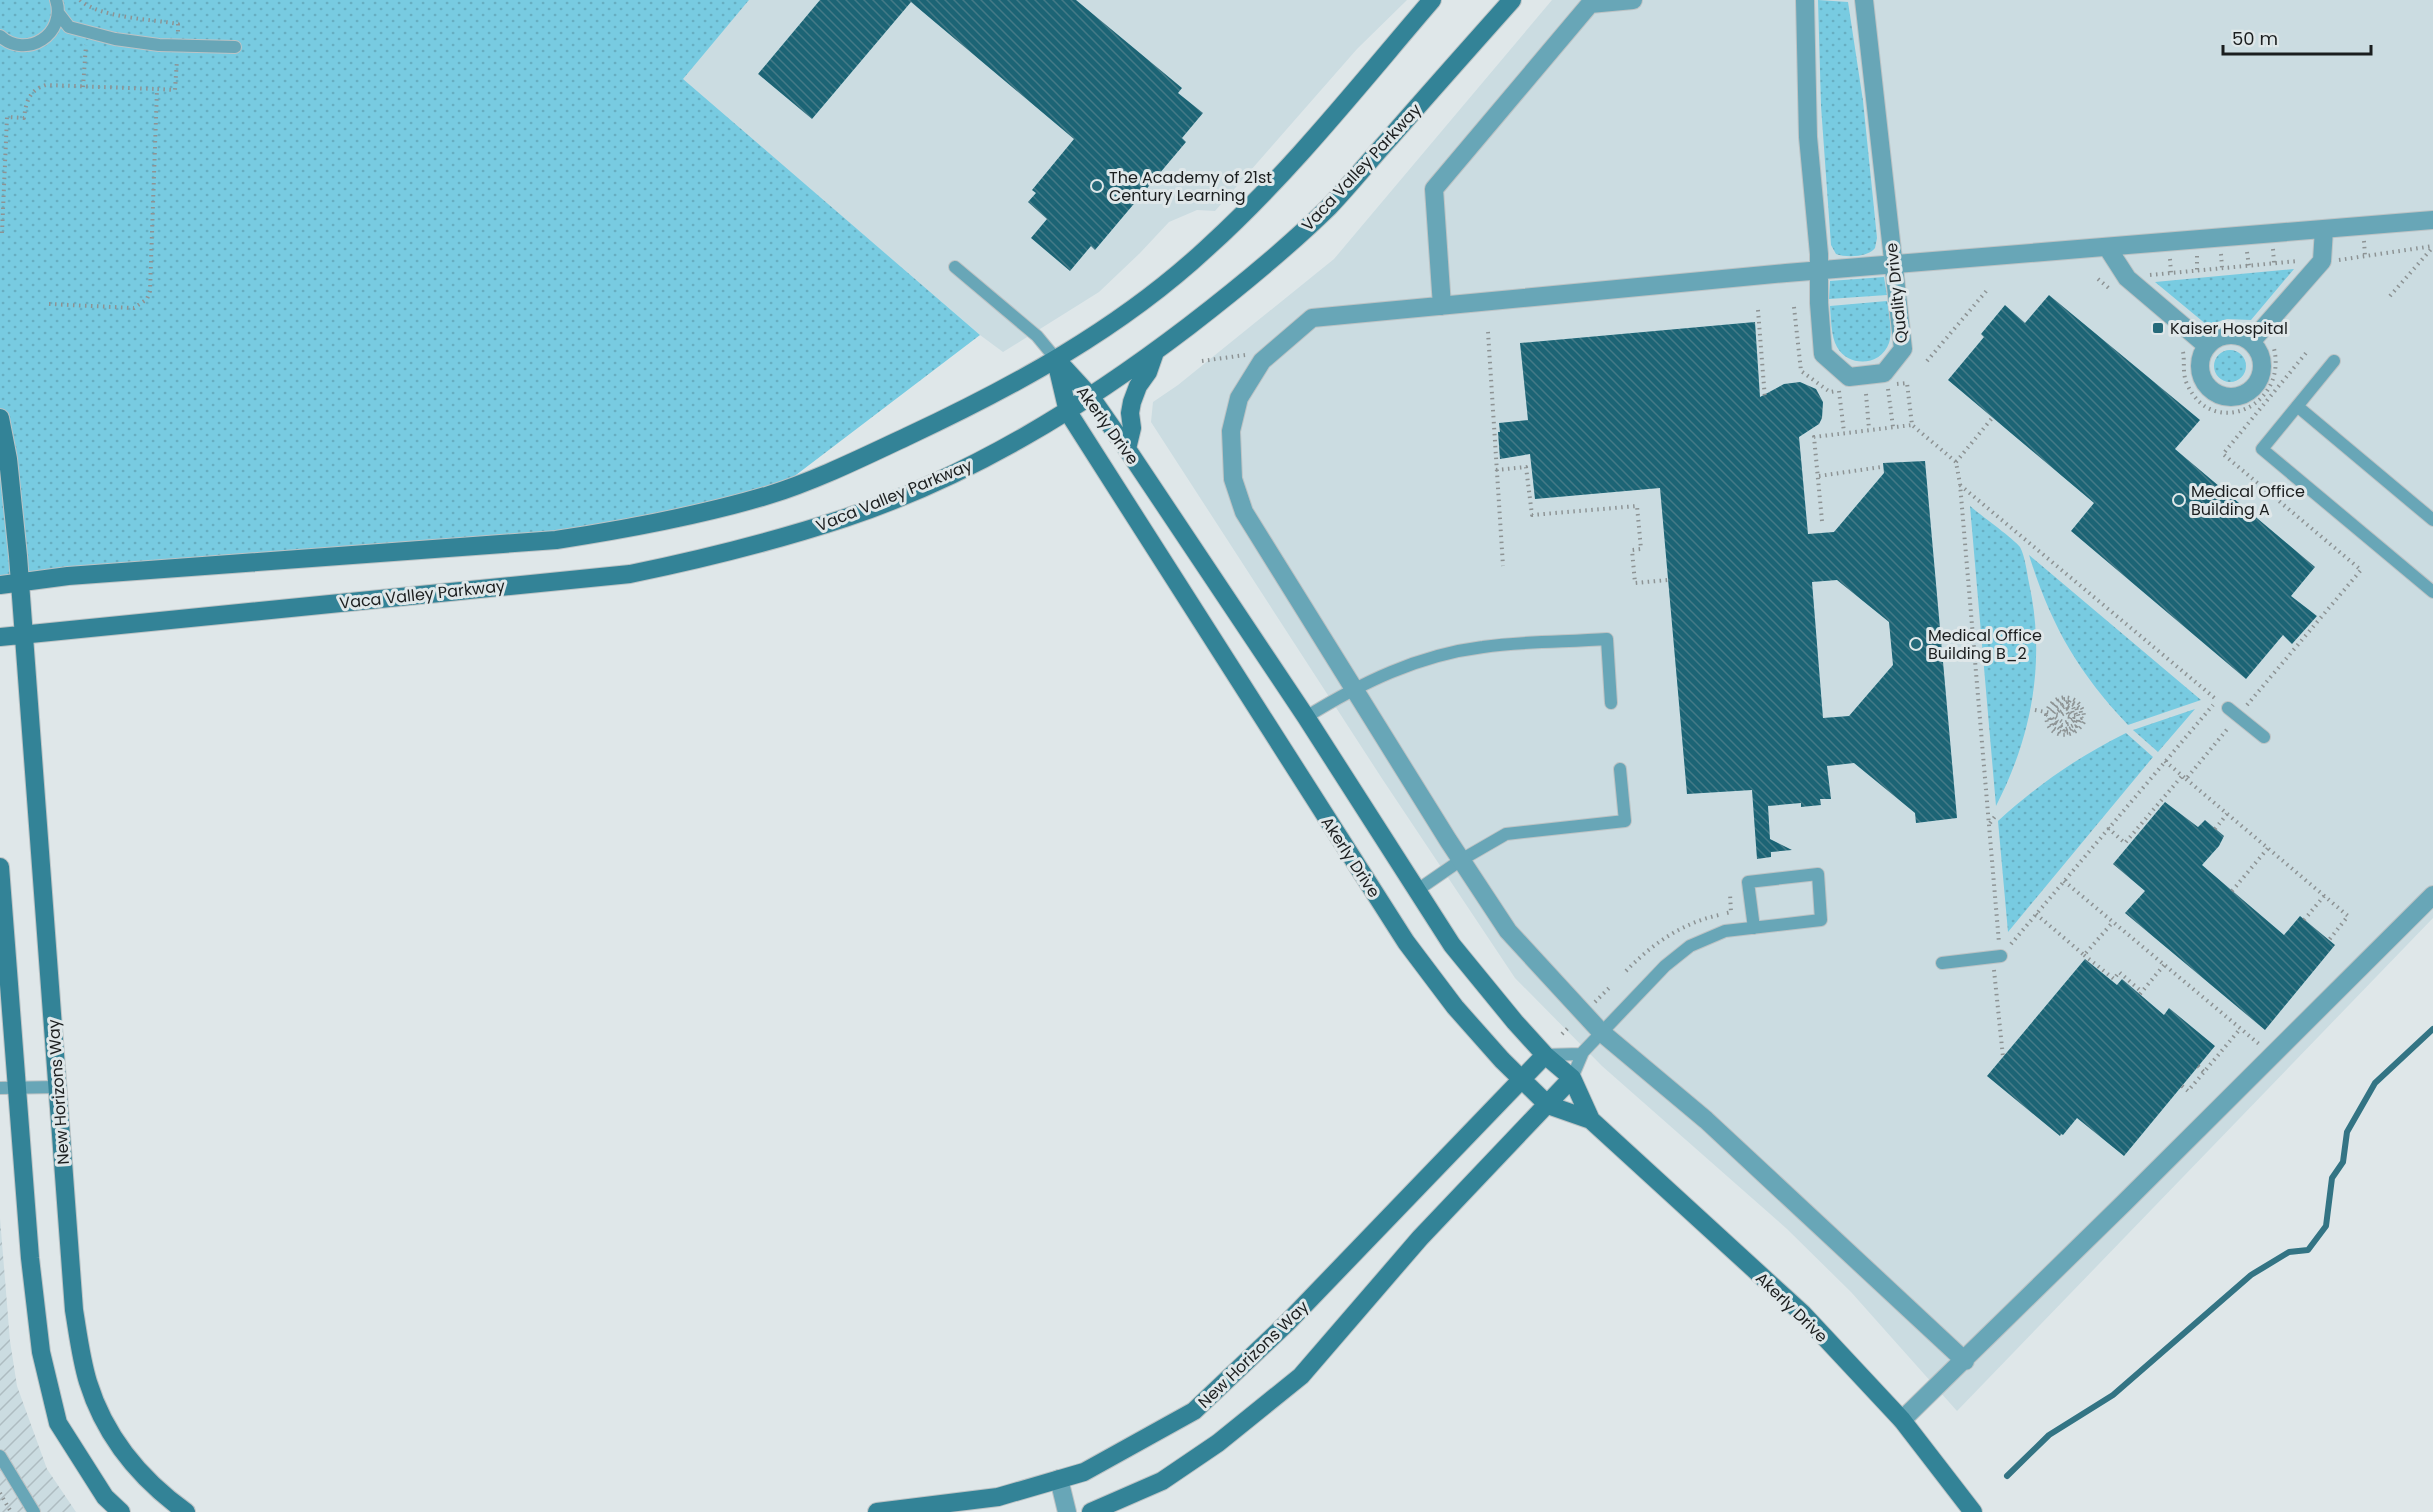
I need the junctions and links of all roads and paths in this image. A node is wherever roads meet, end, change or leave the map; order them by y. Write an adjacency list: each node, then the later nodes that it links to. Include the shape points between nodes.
1 (56, 0): 8 (lane)
2 (80, 0): 13 (path, via 88,7 111,13 178,24)
3 (1432, 0): 38 (street, via 1296,161 1245,213 1156,292)
4 (1512, 0): 35 (street, Vaca Valley Parkway, via 1329,206 1240,287)
5 (1633, 0): 30 (street, via 1590,4 1434,189)
6 (1804, 0): 25 (street, Quality Drive, via 1808,136)
7 (1864, 0): 23 (street, Quality Drive)
8 (58, 14): 9 (lane); 10 (lane)
9 (69, 27): 10 (lane); 13 (lane, via 115,39)
10 (50, 35): 12 (lane, via 33,45)
11 (0, 36): 12 (lane)
12 (14, 45): 15 (lane)
13 (177, 46): 14 (lane); 16 (path, via 175,90)
14 (235, 47)
15 (0, 50)
16 (157, 89): 19 (path, via 46,85 32,92 24,118 7,117); 29 (path, via 147,300 134,308)
17 (2433, 220): 18 (street)
18 (2324, 229): 20 (street); 33 (street, via 2322,261)
19 (2, 233)
20 (2107, 247): 23 (street); 34 (street, via 2127,278)
21 (2433, 247): 28 (path)
22 (2299, 261): 26 (path)
23 (1892, 264): 25 (street); 25 (street, Quality Drive, via 1903,349 1884,373 1849,377 1823,354)
24 (955, 267): 38 (lane, via 1037,336)
25 (1819, 271): 30 (street)
26 (2150, 275)
27 (1988, 289): 41 (path)
28 (2390, 296)
29 (49, 304)
30 (1442, 306): 71 (street, via 1312,318 1262,361 1239,398 1231,431 1233,479 1244,512)
31 (1758, 310): 47 (path)
32 (1488, 332): 59 (path)
33 (2251, 342): 34 (street, via 2228,335); 34 (street, via 2261,360 2259,380 2252,389 2234,397 2214,392 2201,376)
34 (2207, 346)
35 (1155, 352): 46 (street, Vaca Valley Parkway); 56 (street, via 1132,402)
36 (2306, 353): 75 (path, via 2223,454 2361,570)
37 (1252, 354): 40 (path)
38 (1056, 359): 46 (street, Akerly Drive); 49 (street, Akerly Drive); 66 (street, via 943,420 838,469 771,494 699,514 556,540)
39 (2334, 360): 48 (lane)
40 (1202, 361)
41 (1927, 361)
42 (1907, 383): 52 (path)
43 (1887, 386): 53 (path)
44 (1865, 388): 54 (path)
45 (1839, 391): 55 (path)
46 (1090, 396): 49 (street, Vaca Valley Parkway); 56 (street, Akerly Drive)
47 (1766, 399)
48 (2296, 406): 62 (lane); 68 (lane, via 2262,449)
49 (1068, 412): 69 (street, Vaca Valley Parkway, via 968,467 847,517 686,563 630,574); 117 (street, Akerly Drive, via 1406,942 1455,1007)
50 (1993, 417): 57 (path)
51 (0, 418): 66 (street, New Horizons Way)
52 (1912, 425): 53 (path); 57 (path)
53 (1893, 427): 54 (path)
54 (1869, 429): 55 (path)
55 (1844, 432): 60 (path, via 1814,437)
56 (1127, 449): 77 (street, Akerly Drive)
57 (1956, 462): 61 (path)
58 (1881, 467): 60 (path)
59 (1496, 470): 64 (path); 65 (path, via 1526,467 1532,515 1637,506 1641,549 1632,550 1635,583)
60 (1819, 476): 63 (path)
61 (1960, 484): 72 (path); 84 (path)
62 (2433, 520)
63 (1822, 521)
64 (1503, 566)
65 (1668, 580)
66 (20, 582): 67 (street); 69 (street, New Horizons Way)
67 (0, 585)
68 (2433, 592)
69 (23, 635): 70 (street, Vaca Valley Parkway); 119 (street, New Horizons Way)
70 (0, 637)
71 (1353, 688): 73 (lane, via 1401,668 1483,647 1607,639); 77 (lane); 88 (street)
72 (2217, 700): 75 (path); 79 (path)
73 (1611, 703)
74 (2035, 710): 76 (path, via 2051,713 2056,705 2067,702 2060,700 2047,710 2062,697 2069,697 2083,707 2084,718 2078,705 2069,702 2076,707 2079,718 2076,726 2064,733 2072,732 2081,720 2084,722 2071,735 2055,733 2047,723 2049,715 2053,728 2061,732 2051,716 2056,723 2066,729 2076,720 2062,725 2055,717 2070,722 2072,716 2067,709 2057,711 2069,707 2077,717 2073,707 2065,704 2053,714 2067,712 2070,717)
75 (2233, 712): 78 (lane); 81 (path)
76 (2065, 716)
77 (1306, 717): 91 (street, Akerly Drive)
78 (2264, 737)
79 (2165, 762): 81 (path); 85 (path)
80 (1620, 769): 88 (lane, via 1625,821 1506,834)
81 (2184, 777): 82 (path); 85 (path, via 2125,843)
82 (2228, 814): 86 (path); 87 (path)
83 (1996, 815): 84 (path)
84 (1989, 824): 101 (path)
85 (2108, 828): 90 (path)
86 (2216, 829)
87 (2268, 848): 92 (path); 94 (path)
88 (1461, 860): 91 (lane); 108 (street, via 1508,931)
89 (0, 867): 120 (street)
90 (2064, 881): 95 (path); 97 (path)
91 (1416, 891): 111 (street, Akerly Drive, via 1452,945)
92 (2232, 891)
93 (2433, 894): 123 (street)
94 (2324, 896): 96 (path); 99 (path, via 2348,916)
95 (2036, 914): 100 (path); 101 (path)
96 (2304, 920)
97 (2113, 922): 100 (path); 103 (path)
98 (1754, 928): 98 (lane, via 1748,882 1818,874 1821,920); 108 (lane, via 1725,931 1690,946)
99 (2329, 940)
100 (2084, 956): 103 (path, via 2114,979 2119,972 2141,993)
101 (1996, 957): 102 (lane); 113 (path)
102 (1942, 963)
103 (2164, 965): 107 (path)
104 (1609, 988): 105 (path)
105 (1591, 1006)
106 (1573, 1023): 109 (path)
107 (2240, 1029): 110 (path); 115 (path)
108 (1601, 1032): 112 (lane); 123 (street, via 1706,1120)
109 (1562, 1034)
110 (2261, 1047)
111 (1545, 1054): 112 (lane); 116 (street, Akerly Drive); 117 (street, New Horizons Way)
112 (1581, 1054): 116 (lane)
113 (2003, 1057)
114 (2198, 1066): 115 (path)
115 (2205, 1071): 118 (path, via 2188,1091)
116 (1572, 1078): 121 (street); 122 (street, Akerly Drive)
117 (1521, 1079): 121 (street, Akerly Drive); 126 (street, New Horizons Way, via 1287,1323 1194,1411 1084,1472)
118 (2182, 1086)
119 (58, 1087): 120 (lane); 131 (street, New Horizons Way, via 74,1310 88,1382 106,1426 133,1466)
120 (8, 1088): 130 (street, via 39,1341 58,1423 105,1497)
121 (1548, 1105): 122 (street, Akerly Drive); 134 (street, via 1420,1238 1301,1376 1218,1443 1162,1481)
122 (1591, 1120): 124 (street, Akerly Drive, via 1803,1314)
123 (1965, 1361): 124 (street)
124 (1902, 1420): 135 (street, Akerly Drive)
125 (0, 1456): 129 (lane)
126 (1059, 1479): 132 (street, New Horizons Way, via 998,1497); 133 (street)
127 (0, 1493): 128 (path)
128 (11, 1512)
129 (34, 1512)
130 (121, 1512)
131 (186, 1512)
132 (877, 1512)
133 (1067, 1512)
134 (1091, 1512)
135 (1974, 1512)

